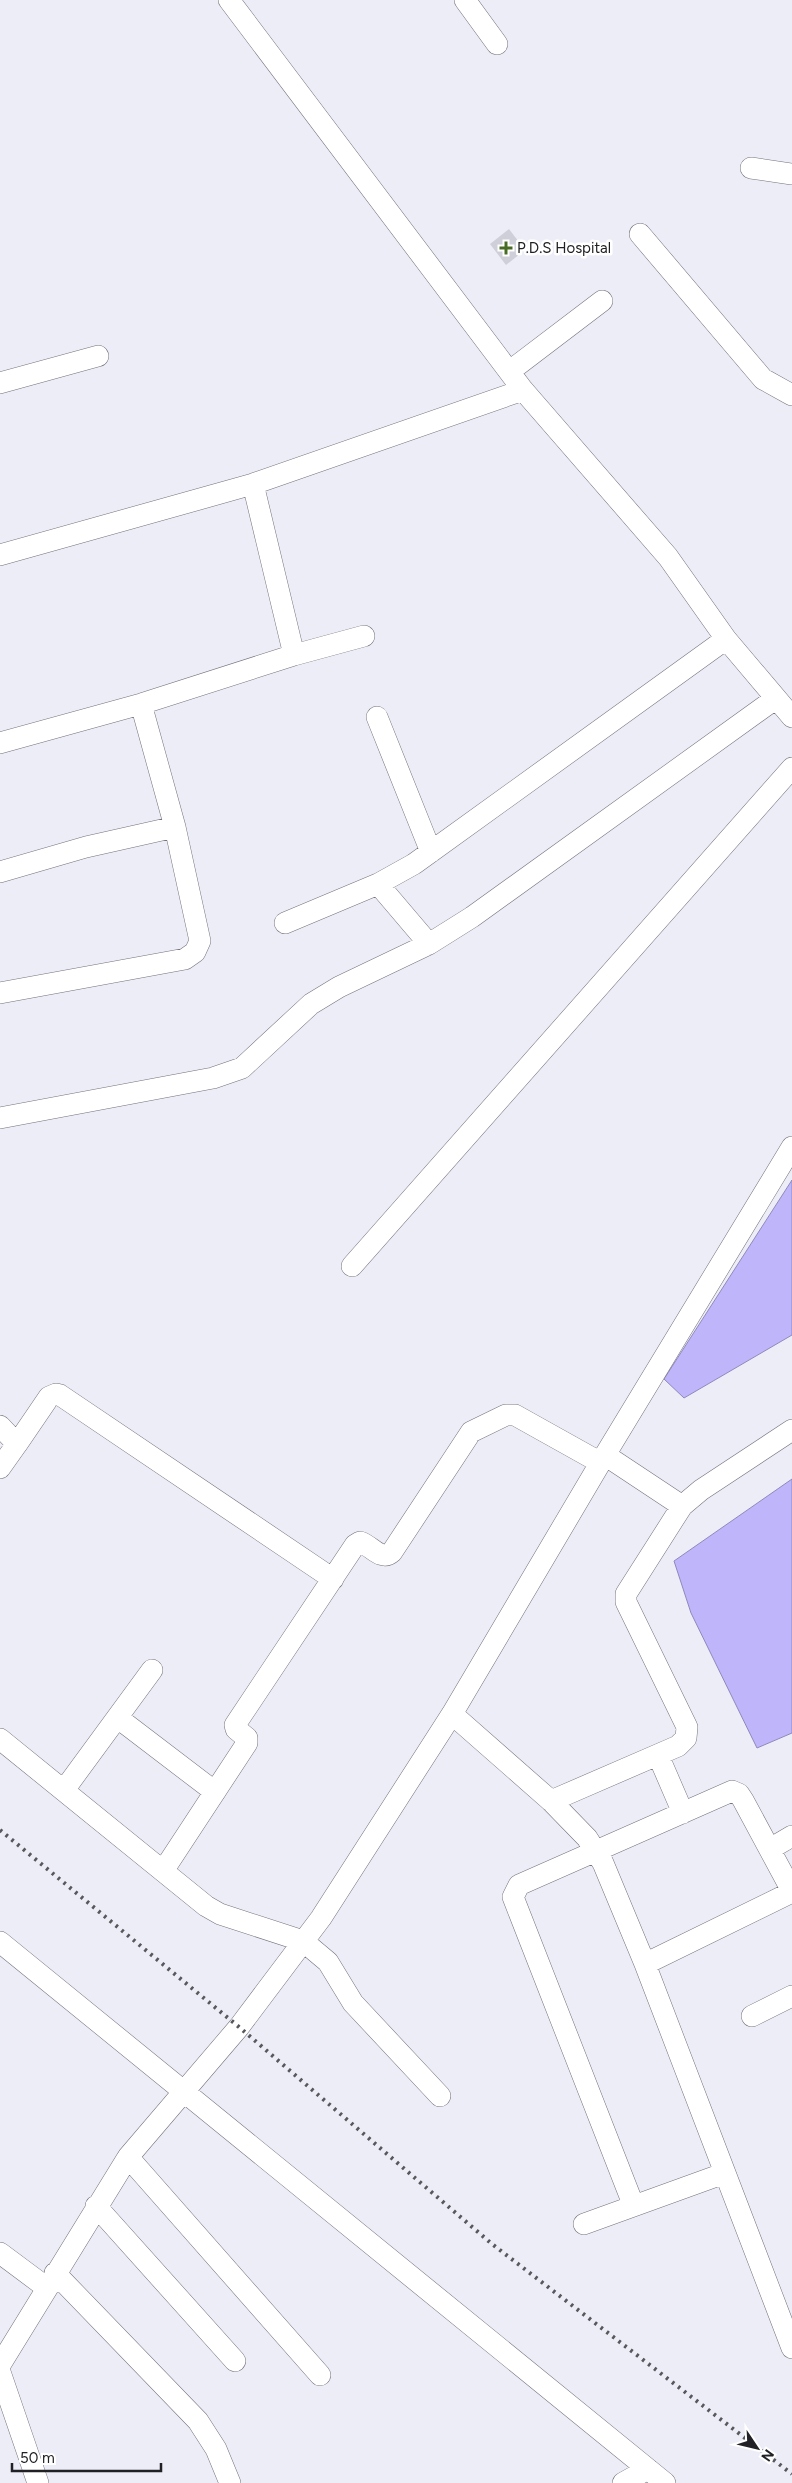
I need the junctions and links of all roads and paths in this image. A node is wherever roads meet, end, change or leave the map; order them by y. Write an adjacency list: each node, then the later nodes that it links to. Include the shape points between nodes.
1 (229, 0): 9 (street)
2 (465, 0): 3 (street)
3 (496, 44)
4 (751, 168): 5 (street)
5 (792, 174)
6 (640, 234): 12 (street, via 763,379)
7 (602, 301): 9 (street)
8 (98, 356): 10 (street)
9 (510, 371): 11 (street)
10 (0, 383)
11 (523, 390): 13 (street); 16 (street, via 668,557)
12 (792, 395)
13 (253, 484): 14 (street); 17 (street)
14 (0, 555)
15 (364, 636): 17 (street)
16 (726, 639): 18 (street); 25 (street)
17 (294, 654): 19 (street)
18 (775, 699): 21 (street); 29 (street, via 480,912)
19 (141, 704): 22 (street); 24 (street)
20 (377, 717): 25 (street)
21 (792, 717)
22 (0, 743)
23 (792, 768): 33 (street)
24 (175, 827): 26 (street, via 86,847); 30 (street, via 200,942 195,952 185,959)
25 (430, 852): 27 (street)
26 (0, 872)
27 (378, 884): 28 (street); 29 (street)
28 (285, 923)
29 (429, 944): 31 (street, via 311,1004 242,1068 213,1078)
30 (0, 993)
31 (0, 1118)
32 (792, 1148): 37 (street)
33 (352, 1266)
34 (0, 1426): 36 (street)
35 (792, 1430): 39 (street)
36 (17, 1444): 38 (street); 40 (street, via 49,1397 60,1395)
37 (603, 1458): 39 (street); 40 (street, via 515,1415 476,1428 392,1552 382,1556 360,1542); 42 (street)
38 (0, 1468)
39 (682, 1506): 45 (street, via 626,1594 626,1602 687,1727 686,1738 678,1746)
40 (333, 1579): 47 (street, via 235,1725 247,1738 247,1743)
41 (152, 1670): 43 (street)
42 (452, 1714): 48 (street); 55 (street)
43 (118, 1718): 46 (street); 47 (street)
44 (0, 1738): 46 (street)
45 (658, 1755): 48 (street); 49 (street)
46 (64, 1790): 53 (street)
47 (215, 1792): 53 (street)
48 (551, 1801): 52 (street)
49 (683, 1813): 51 (street, via 732,1792 739,1794); 52 (street)
50 (792, 1836): 51 (street)
51 (770, 1849): 54 (street)
52 (596, 1851): 57 (street); 64 (street, via 519,1885 513,1897)
53 (164, 1871): 55 (street, via 220,1914)
54 (792, 1891): 57 (street)
55 (303, 1941): 60 (street, via 239,2027); 61 (street, via 328,1962 353,2003)
56 (0, 1942): 60 (street)
57 (645, 1964): 63 (street)
58 (792, 1996): 59 (street)
59 (752, 2016)
60 (184, 2092): 62 (street); 74 (street)
61 (440, 2096)
62 (128, 2157): 65 (street); 73 (street)
63 (725, 2172): 64 (street); 69 (street)
64 (633, 2204): 66 (street)
65 (96, 2206): 68 (street); 70 (street)
66 (584, 2224)
67 (0, 2253): 68 (street)
68 (51, 2281): 71 (street); 76 (street, via 208,2433)
69 (792, 2348)
70 (235, 2361)
71 (0, 2365)
72 (0, 2372): 75 (street)
73 (320, 2375)
74 (648, 2469): 77 (street); 78 (street)
75 (38, 2483)
76 (230, 2483)
77 (623, 2483)
78 (664, 2483)

